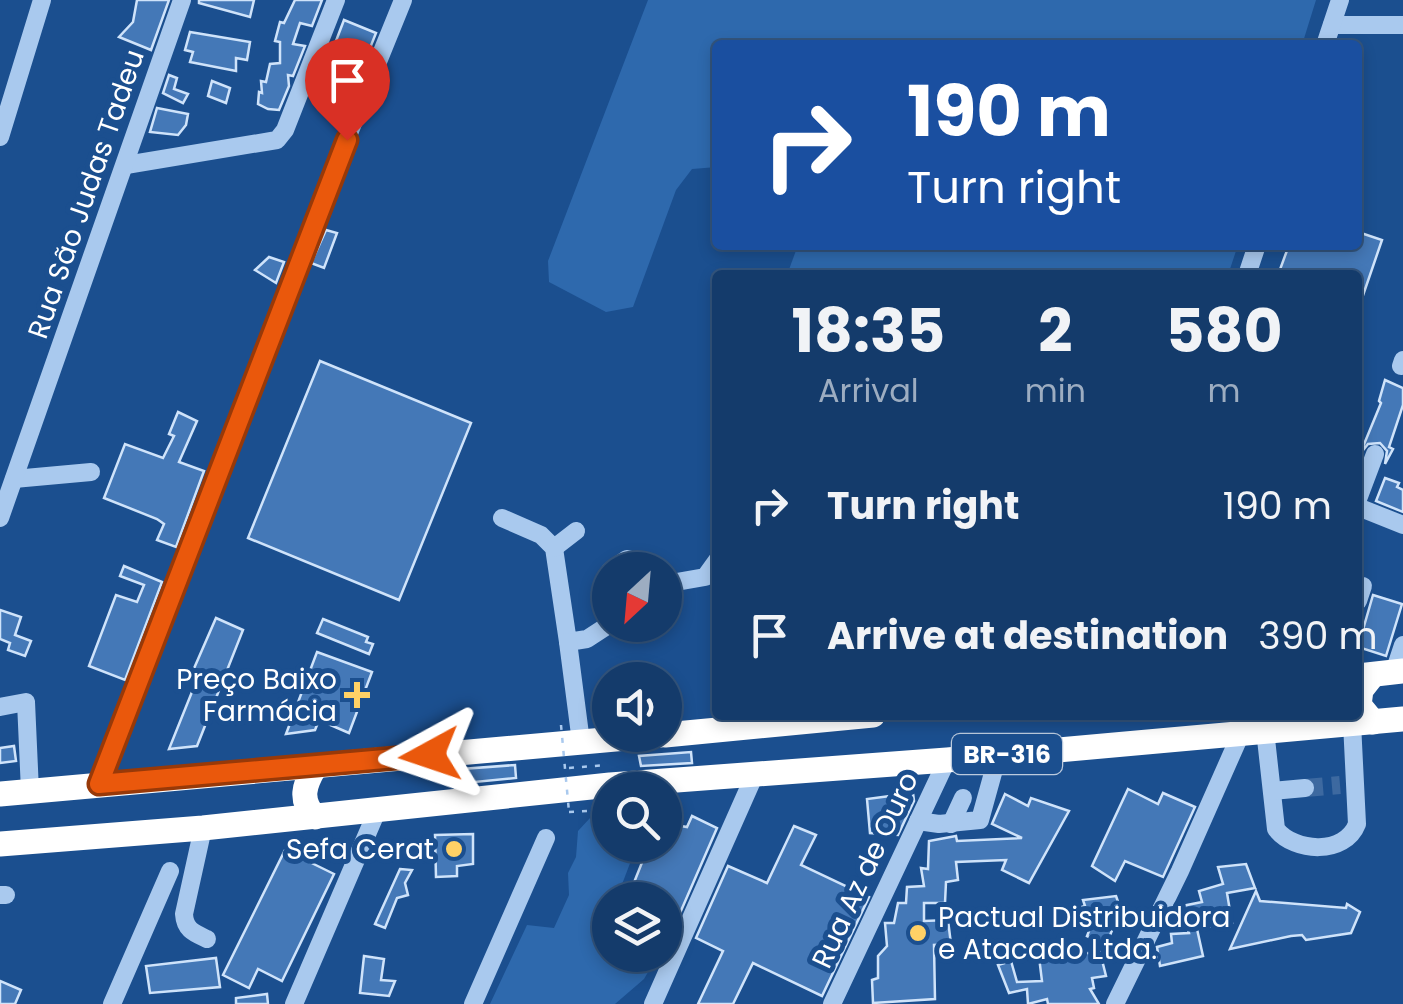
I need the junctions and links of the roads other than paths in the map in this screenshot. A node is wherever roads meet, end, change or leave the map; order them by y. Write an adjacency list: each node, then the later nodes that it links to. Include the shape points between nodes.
1 (42, 0): 9 (street)
2 (182, 0): 10 (street, Rua São Judas Tadeu)
3 (336, 0): 10 (street, via 276,140)
4 (404, 0): 43 (street)
5 (1340, 0): 6 (street)
6 (1332, 24): 7 (street); 8 (street)
7 (1403, 25)
8 (1327, 40)
9 (0, 137)
10 (126, 166): 13 (street, Rua São Judas Tadeu)
11 (1376, 454): 14 (street)
12 (91, 472): 13 (street)
13 (14, 479): 16 (street, Rua São Judas Tadeu)
14 (1362, 490)
15 (1362, 509): 18 (street)
16 (0, 518)
17 (502, 518): 20 (street)
18 (1403, 524)
19 (576, 531): 20 (street)
20 (554, 548): 24 (street)
21 (712, 567): 22 (street, via 705,577)
22 (682, 581)
23 (592, 635): 24 (street)
24 (568, 642): 36 (street)
25 (1403, 645): 26 (street)
26 (1382, 674): 27 (highway)
27 (1362, 689)
28 (0, 706): 46 (street, via 26,702)
29 (1362, 718): 33 (highway)
30 (1403, 719): 33 (highway, BR-316)
31 (820, 720): 35 (highway)
32 (1300, 721): 33 (highway, BR-316); 34 (highway, BR-316)
33 (1363, 722): 47 (street, via 1348,784 1357,824 1344,843 1298,847 1284,840 1276,829)
34 (1254, 730): 38 (highway, BR-316); 47 (street); 66 (street)
35 (682, 733)
36 (571, 734): 37 (highway); 40 (highway)
37 (592, 734)
38 (998, 754): 39 (highway, BR-316); 55 (street, via 980,820)
39 (947, 760): 42 (highway, BR-316); 54 (street, Rua Az de Ouro)
40 (315, 767): 41 (highway); 52 (highway, via 305,784 307,808)
41 (275, 770): 43 (highway); 53 (highway, via 289,791)
42 (755, 774): 44 (highway, BR-316); 64 (street)
43 (99, 784): 46 (highway)
44 (682, 787)
45 (1305, 788): 47 (street)
46 (30, 791): 48 (highway)
47 (1272, 791)
48 (0, 794)
49 (963, 798): 55 (street)
50 (592, 801): 51 (highway, BR-316)
51 (377, 811): 52 (highway, BR-316); 62 (street)
52 (315, 817): 53 (highway, BR-316)
53 (284, 820): 56 (highway, BR-316)
54 (918, 821): 55 (street); 65 (street, Rua Az de Ouro)
55 (951, 824)
56 (202, 828): 58 (highway, BR-316); 60 (street, via 184,924)
57 (546, 838): 63 (street)
58 (0, 844)
59 (170, 871): 61 (street)
60 (207, 939)
61 (112, 1004)
62 (294, 1004)
63 (473, 1004)
64 (653, 1004)
65 (832, 1004)
66 (1114, 1004)

